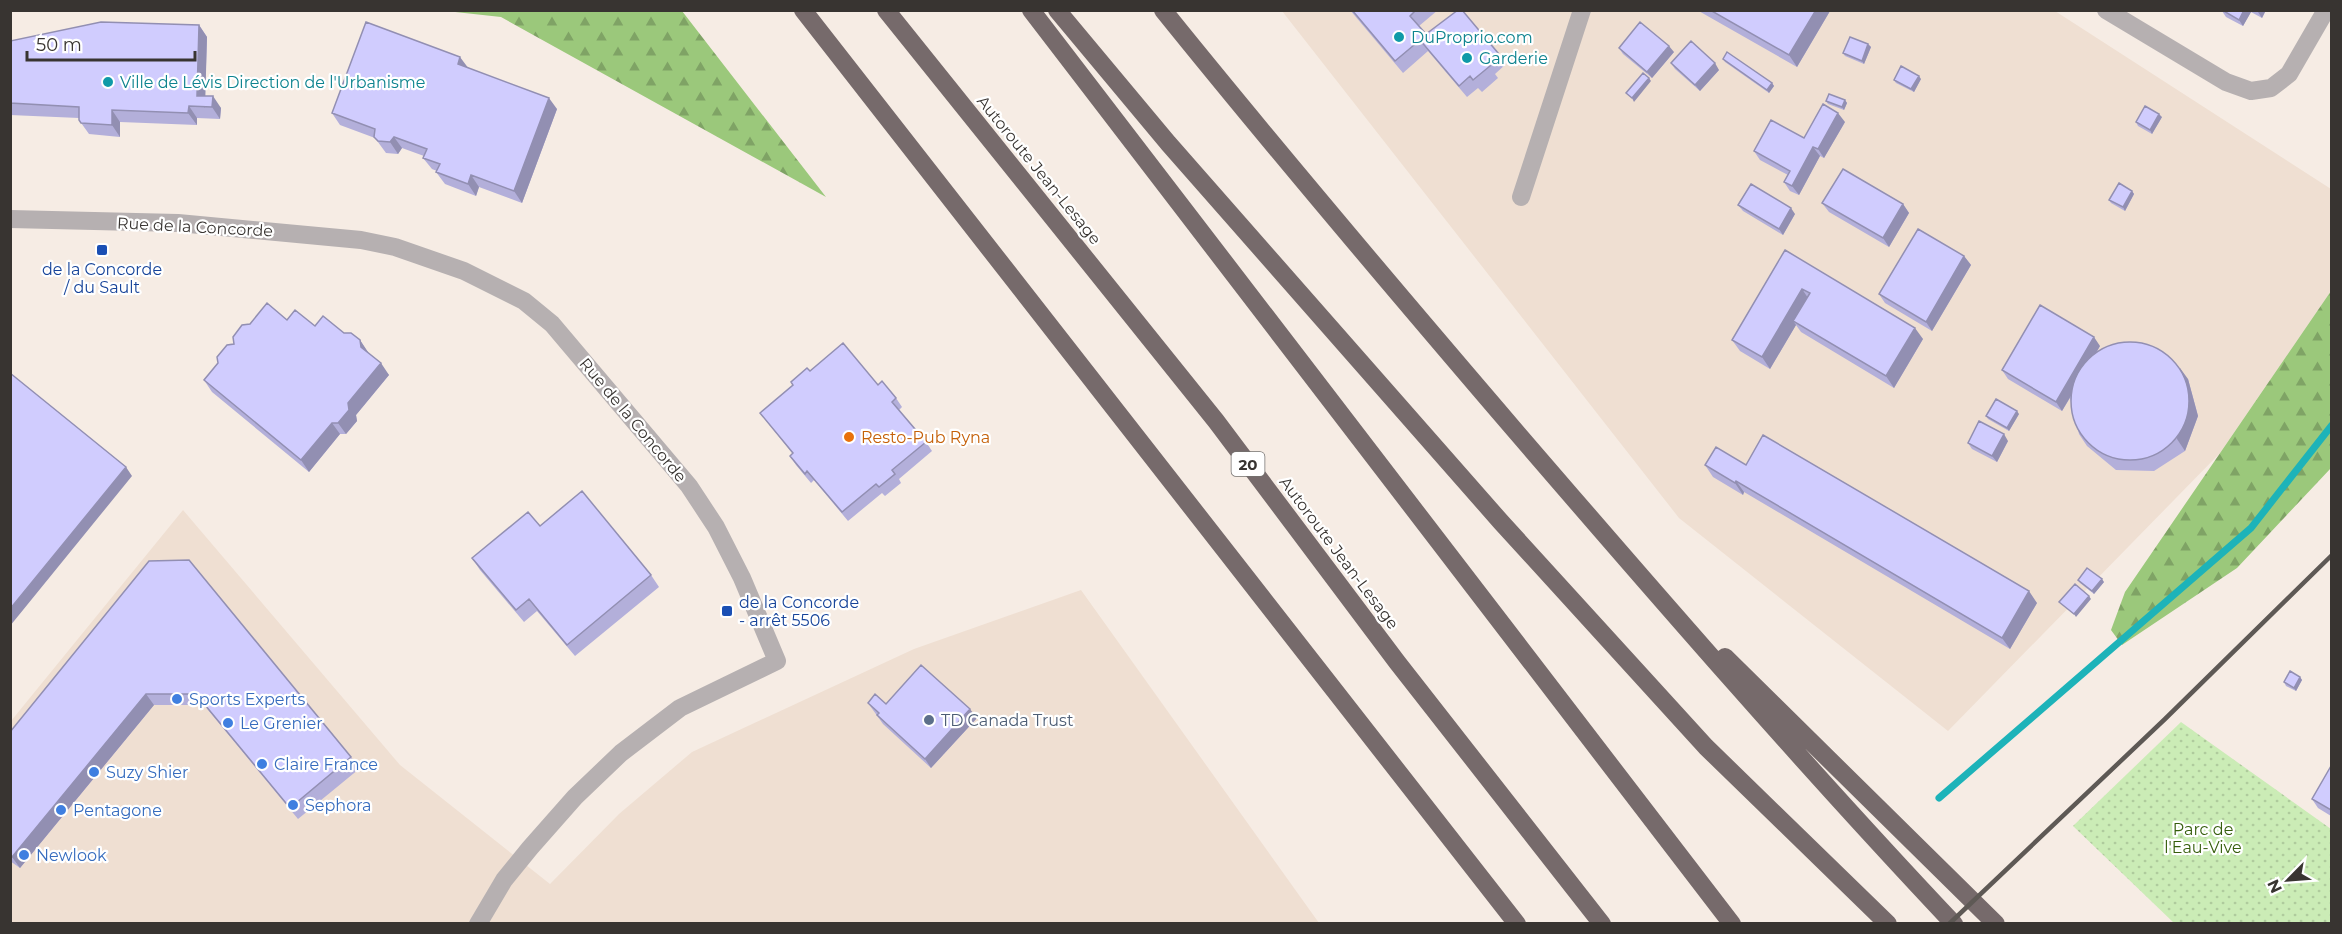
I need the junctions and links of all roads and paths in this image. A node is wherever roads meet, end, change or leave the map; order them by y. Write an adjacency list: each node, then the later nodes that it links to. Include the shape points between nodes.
1 (803, 10): 15 (highway)
2 (886, 10): 16 (highway, Autoroute Jean-Lesage / 20, via 1216,421 1397,662)
3 (1031, 10): 17 (highway)
4 (1057, 10): 18 (highway, via 1168,143 1501,522 1706,747)
5 (1163, 10): 10 (highway)
6 (1179, 10): 10 (highway)
7 (1582, 10): 11 (street)
8 (2106, 10): 9 (street, via 2217,78 2251,91 2271,88 2289,74)
9 (2326, 10)
10 (1261, 132): 13 (highway)
11 (1521, 197)
12 (10, 219): 14 (street, Rue de la Concorde, via 178,223 324,235 394,248 464,271 524,301 552,324 689,486 742,578 777,661 680,708 621,753 530,848 504,880)
13 (1631, 566): 19 (highway, via 1836,798); 20 (highway)
14 (478, 924)
15 (1517, 924)
16 (1602, 924)
17 (1732, 924)
18 (1888, 924)
19 (1954, 924)
20 (1996, 924)

